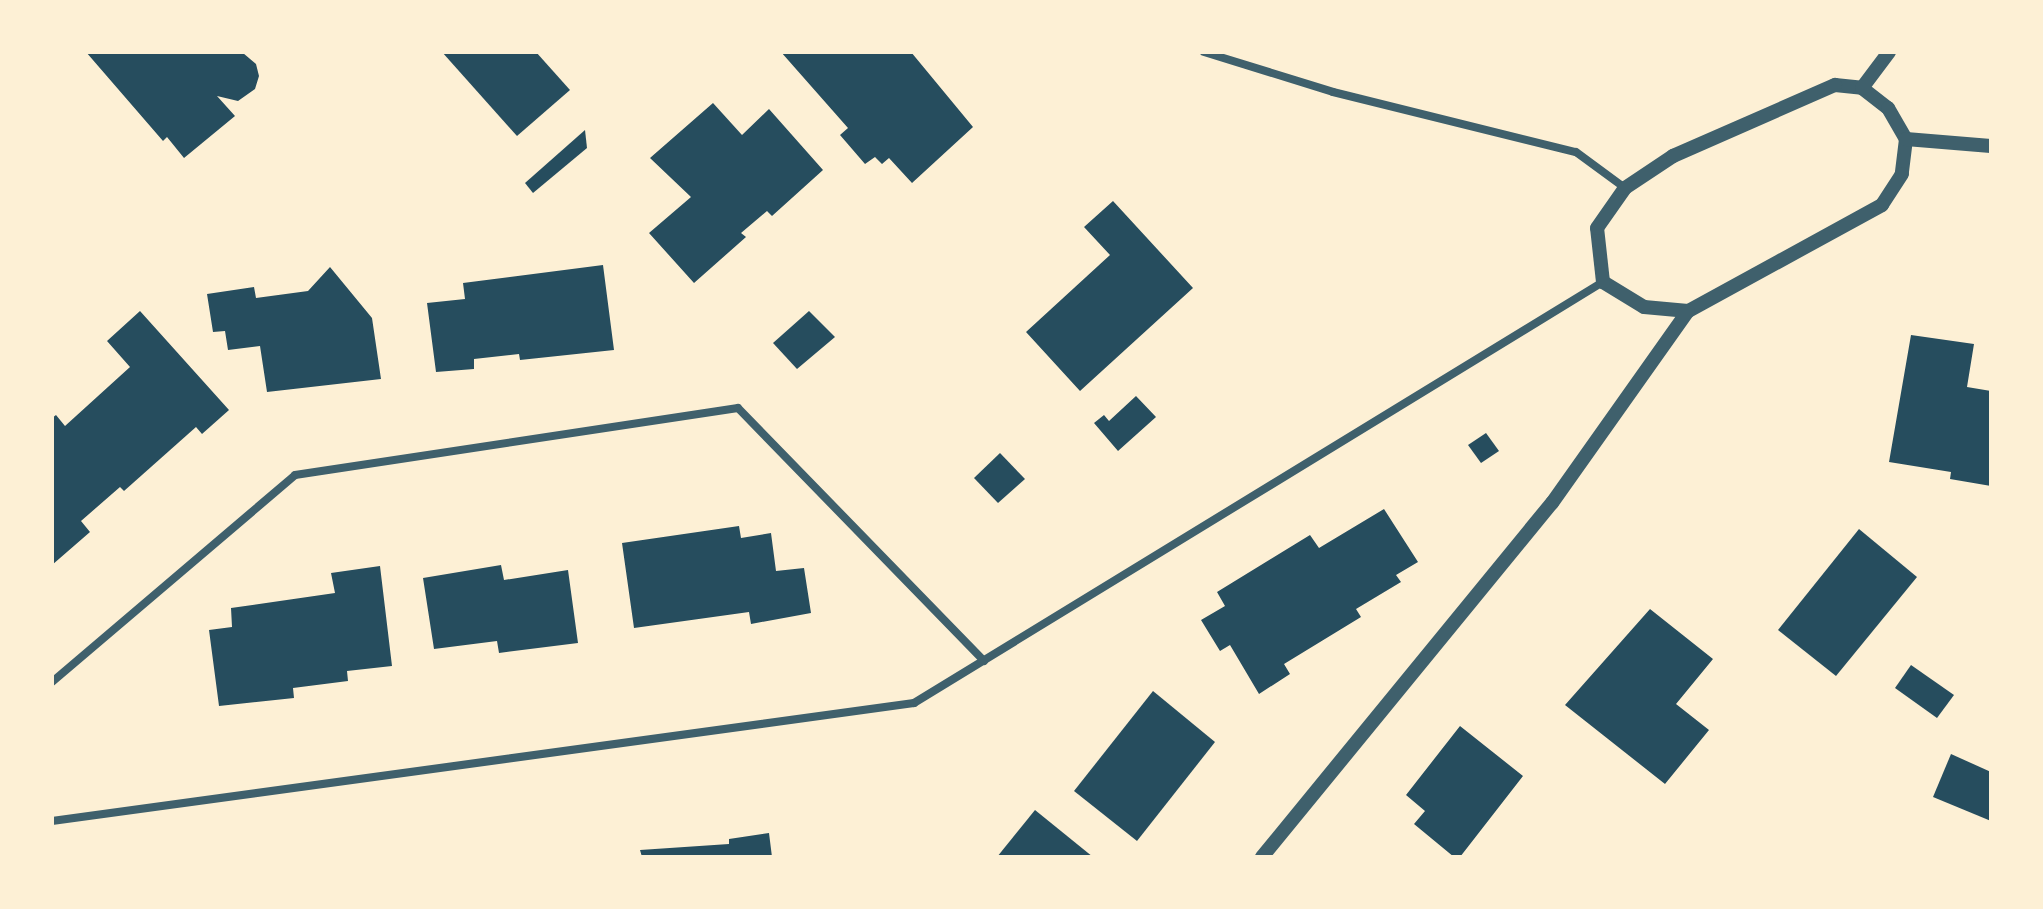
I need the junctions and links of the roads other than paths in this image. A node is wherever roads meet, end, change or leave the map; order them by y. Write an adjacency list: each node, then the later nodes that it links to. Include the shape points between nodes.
1 (1204, 52): 6 (street, via 1333,92 1576,152)
2 (1889, 52): 3 (street)
3 (1862, 88): 4 (street, via 1888,108); 6 (street, via 1835,85 1673,156)
4 (1906, 139): 5 (street); 8 (street, via 1902,174 1882,205)
5 (1991, 146)
6 (1625, 188): 7 (street, via 1597,228)
7 (1603, 282): 8 (street, via 1644,307); 9 (street)
8 (1688, 311): 12 (street, via 1552,503)
9 (984, 661): 10 (street, via 738,408 295,475); 11 (street, via 914,703)
10 (52, 682)
11 (52, 821)
12 (1262, 857)

